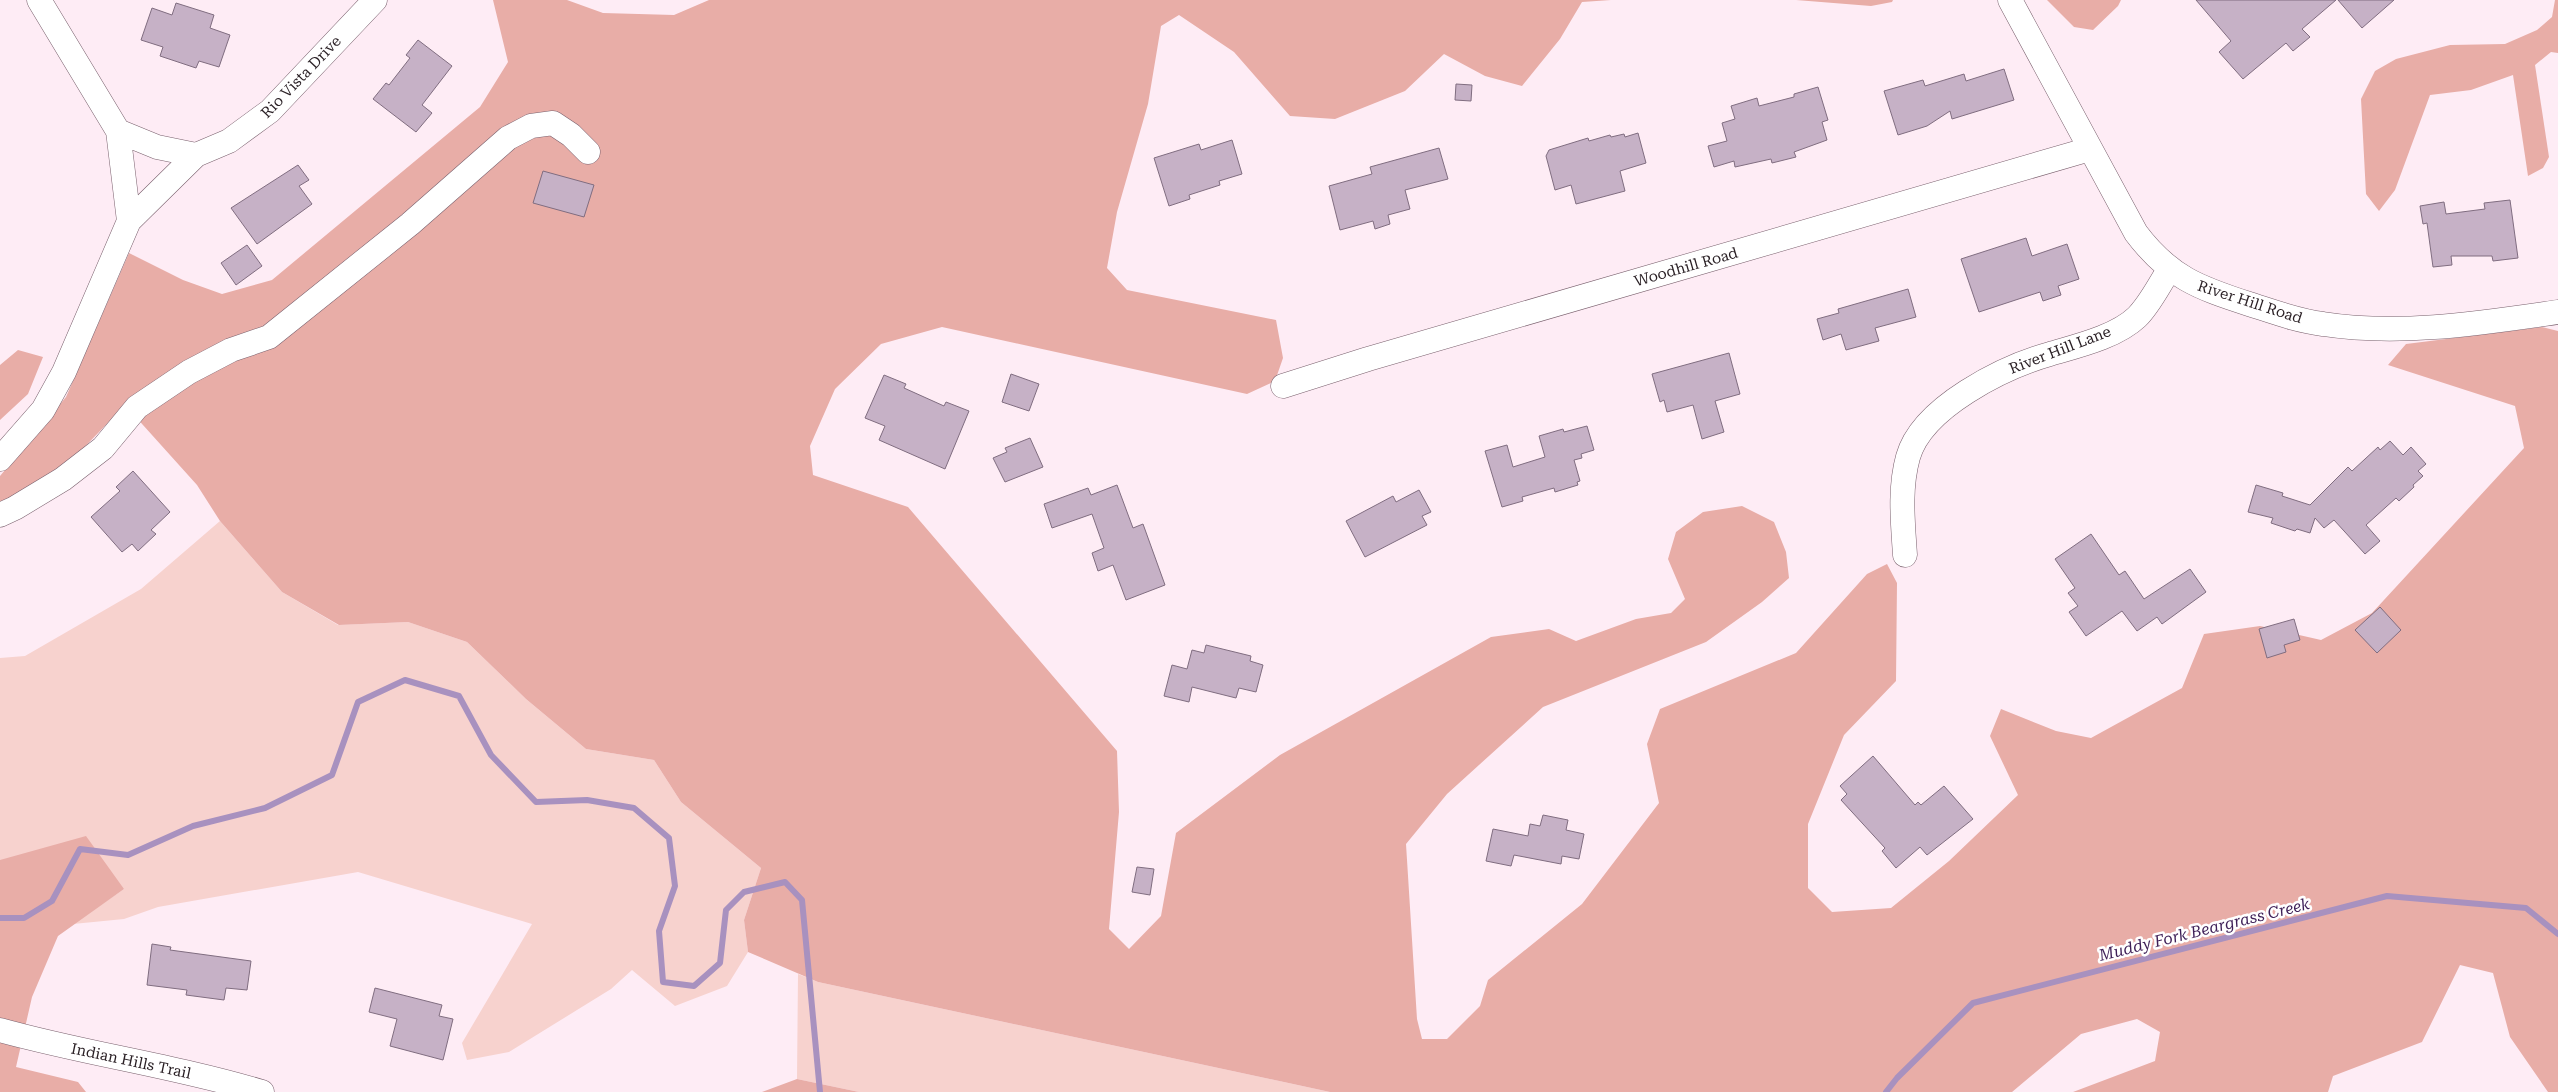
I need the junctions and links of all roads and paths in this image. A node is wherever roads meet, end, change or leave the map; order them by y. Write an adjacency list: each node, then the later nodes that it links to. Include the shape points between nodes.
1 (39, 0): 4 (street)
2 (374, 0): 7 (street, Rio Vista Drive, via 270,111 229,141)
3 (2010, 0): 5 (street, River Hill Road)
4 (118, 131): 7 (street, via 157,147); 8 (street)
5 (2090, 150): 9 (street, River Hill Road, via 2136,233); 11 (street, Woodhill Road, via 1368,358)
6 (588, 152): 13 (street, via 571,135 553,124 531,126 508,138 410,224 269,337 231,350 167,387 137,407 103,448 63,479)
7 (196, 155): 8 (street, Rio Vista Drive)
8 (130, 220): 12 (street, Rio Vista Drive, via 64,372 43,410)
9 (2169, 270): 10 (street, River Hill Road, via 2212,292 2292,318 2346,327 2398,328); 14 (street, River Hill Lane, via 2137,317 2077,348 2024,362 1956,400 1932,419 1916,439 1908,457 1902,514)
10 (2558, 312)
11 (1283, 386)
12 (0, 459)
13 (0, 515)
14 (1905, 556)
15 (0, 1030): 16 (street, Indian Hills Trail)
16 (262, 1092)

